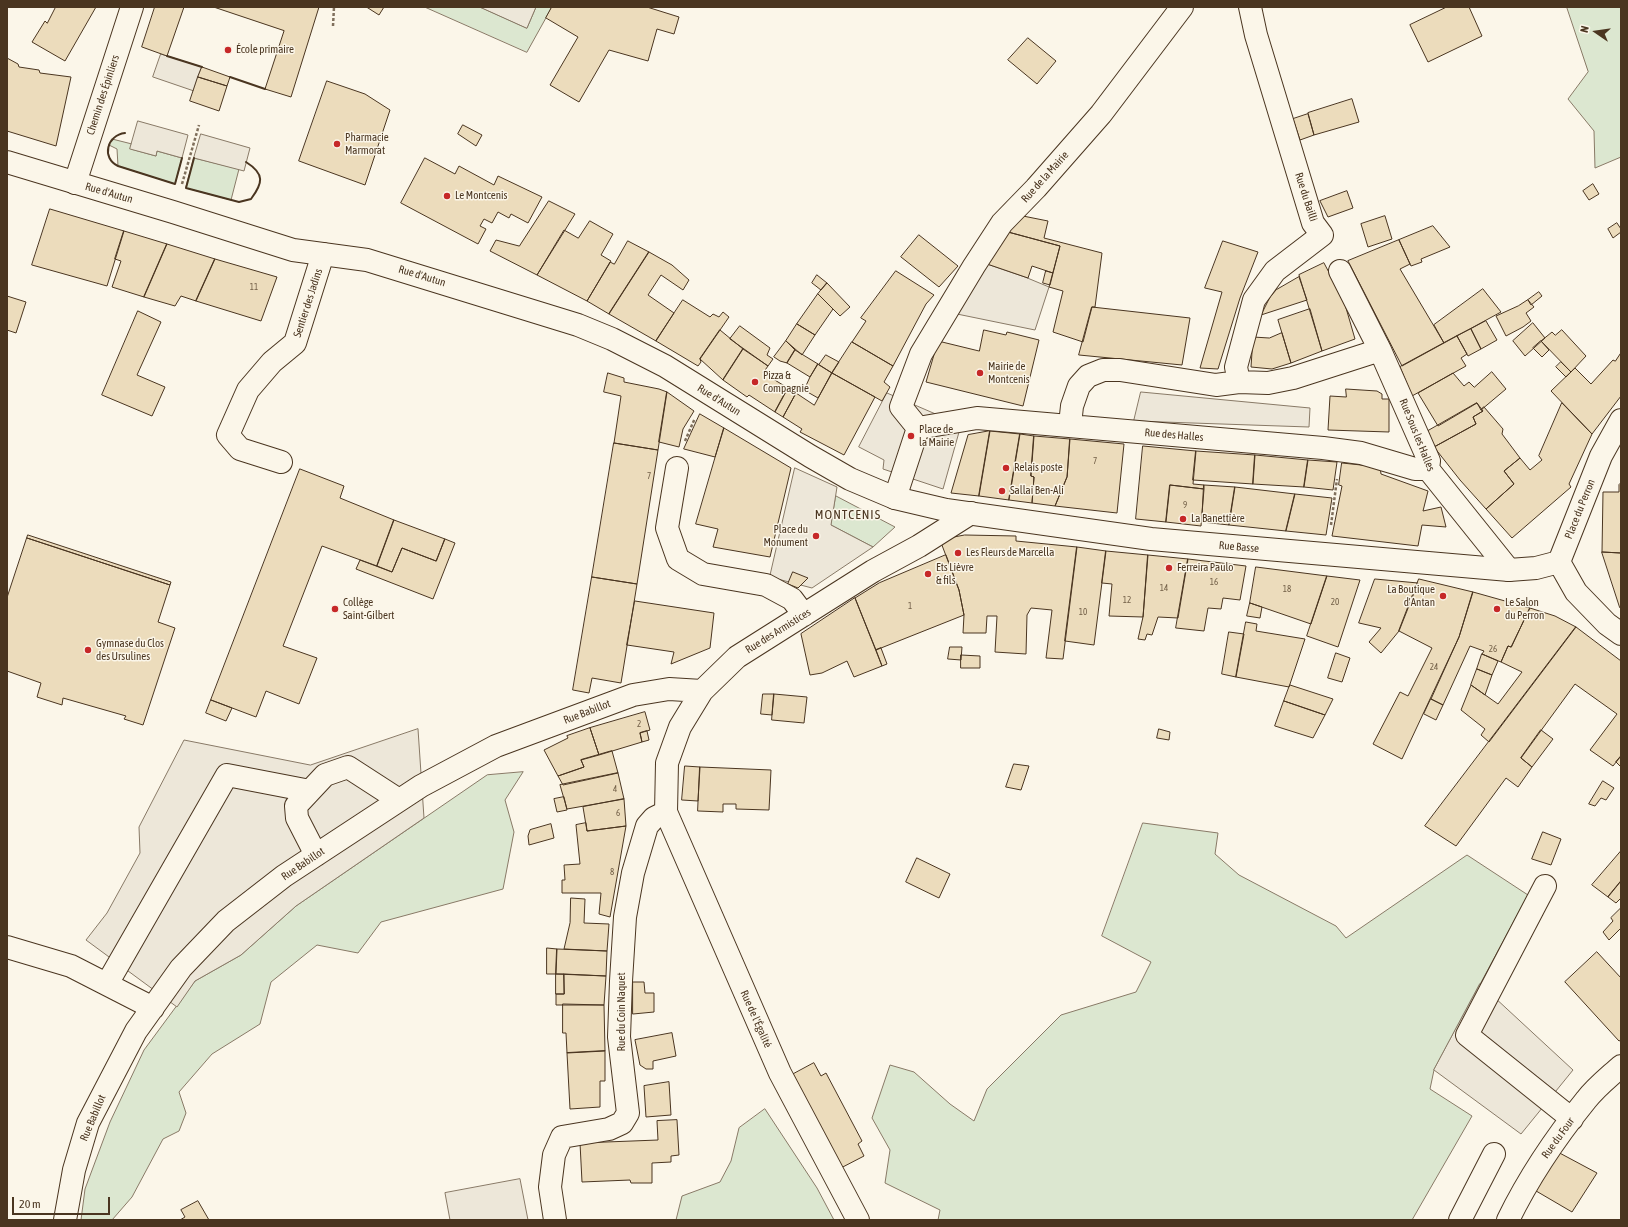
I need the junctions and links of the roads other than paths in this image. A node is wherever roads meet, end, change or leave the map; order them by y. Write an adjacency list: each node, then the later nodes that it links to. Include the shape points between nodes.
1 (132, 7): 5 (street, Chemin des Épinliers)
2 (1182, 7): 12 (street, Rue de la Mairie, via 1101,114 1002,223 974,266 921,354 901,407)
3 (1250, 7): 9 (street, Rue du Bailli, via 1256,35 1313,223 1322,234 1275,271 1254,300 1236,367)
4 (7, 162): 5 (street, Rue d'Autun)
5 (74, 183): 6 (street, Rue d'Autun, via 293,250)
6 (323, 254): 13 (street, Sentier des Jadins, via 295,343 272,362 248,390 228,435 240,450); 16 (street, Rue d'Autun, via 367,260 578,325 612,339 665,366 850,479)
7 (1340, 271): 8 (street, Rue Sous les Halles)
8 (1380, 350): 9 (street, via 1293,378 1268,383); 15 (street, Rue Sous les Halles, via 1429,461)
9 (1239, 382): 11 (street, via 1216,385 1120,370 1103,370 1088,376 1079,386 1072,406)
10 (1621, 420): 18 (street, Place du Perron, via 1601,456)
11 (1070, 425): 12 (street, Rue des Halles, via 977,418); 15 (street, Rue des Halles, via 1340,450 1361,453 1415,469)
12 (918, 428): 16 (street)
13 (281, 462)
14 (677, 468): 20 (street, via 666,528 678,559 703,574 766,585 792,599)
15 (1428, 469): 19 (street, Rue Sous les Halles)
16 (894, 498): 17 (street)
17 (971, 513): 19 (street, Rue Basse, via 1150,539); 20 (street, Rue des Armistices)
18 (1559, 562): 19 (street, via 1536,568); 21 (street, via 1576,592)
19 (1509, 570)
20 (804, 614): 22 (street, Rue des Armistices, via 737,657)
21 (1614, 629)
22 (702, 691): 24 (street, Rue Babillot, via 669,689 632,695 496,746); 25 (street, Rue des Armistices, via 680,727 667,763)
23 (310, 791): 24 (street, via 325,775 348,767); 26 (street, via 296,806 297,818); 29 (street, via 228,775)
24 (399, 800): 26 (street, Rue Babillot)
25 (666, 812): 35 (street, Rue du Coin Naquet, via 654,818 647,826 633,873 625,917 619,1037 628,1113 622,1123 609,1129 562,1137 554,1155 550,1187); 36 (street, Rue de l'Égalité, via 780,1073)
26 (316, 855): 30 (street, Rue Babillot, via 226,921 181,968)
27 (1545, 886): 32 (street, via 1467,1035)
28 (7, 947): 29 (street, via 71,966)
29 (107, 984): 30 (street)
30 (152, 1008): 34 (street, Rue Babillot, via 136,1031 88,1123 74,1170)
31 (1621, 1066): 32 (street, Rue du Four, via 1587,1099)
32 (1572, 1119): 38 (street, Rue du Four, via 1524,1187)
33 (1494, 1154): 37 (street)
34 (64, 1220)
35 (555, 1220)
36 (858, 1220)
37 (1460, 1220)
38 (1508, 1220)

